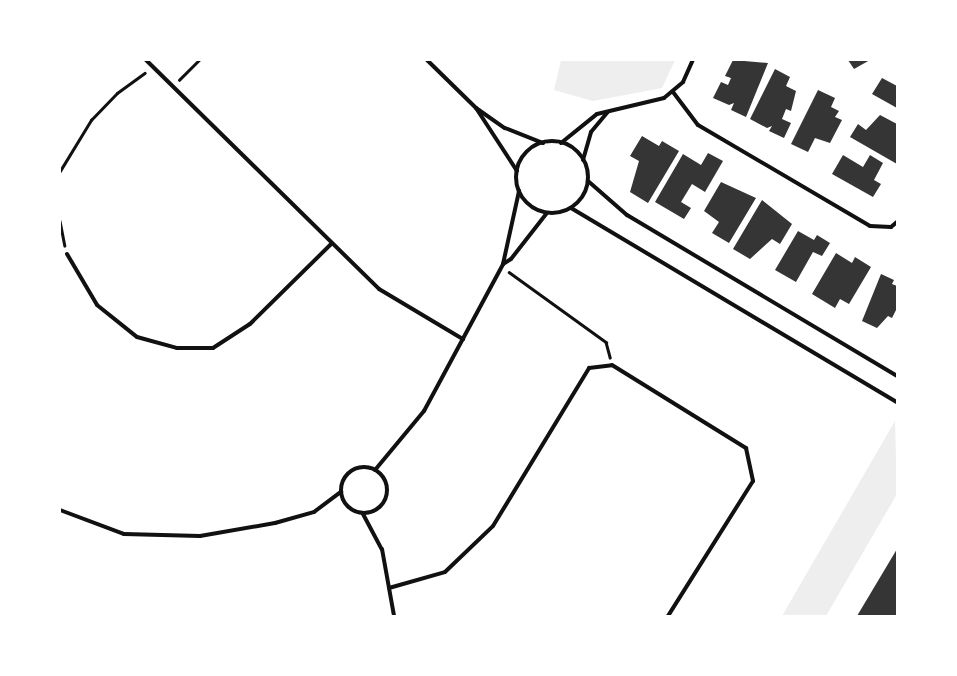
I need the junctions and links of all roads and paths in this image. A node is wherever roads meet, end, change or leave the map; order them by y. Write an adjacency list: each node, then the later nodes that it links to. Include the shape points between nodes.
1 (146, 60): 5 (street)
2 (199, 60): 6 (path)
3 (427, 60): 8 (street)
4 (693, 60): 7 (street)
5 (153, 66): 6 (street); 13 (path, via 117,93 91,120)
6 (173, 86): 21 (street)
7 (673, 92): 9 (street, via 654,102); 20 (street, via 698,125 870,226 891,227)
8 (476, 108): 10 (street, via 505,128); 14 (street)
9 (609, 112): 11 (street, via 589,119); 12 (street, via 591,132)
10 (543, 143): 11 (street); 14 (street, via 526,152)
11 (561, 143): 12 (street, via 572,147)
12 (583, 160): 15 (street)
13 (60, 171)
14 (517, 171): 16 (street)
15 (588, 181): 17 (street, via 581,199); 26 (street, via 627,215)
16 (519, 191): 18 (street, via 535,209); 23 (street)
17 (571, 208): 18 (street); 27 (street)
18 (547, 213): 23 (street, via 511,259)
19 (60, 221): 22 (path)
20 (897, 222)
21 (332, 243): 22 (street, via 250,324 213,348 176,348 137,337 97,305); 24 (street, via 393,301)
22 (67, 254)
23 (502, 265): 24 (street); 25 (path, via 606,342)
24 (463, 340): 28 (street, via 424,411)
25 (612, 365): 32 (street, via 589,368 493,526 445,572); 34 (street, via 746,448 752,481)
26 (897, 376)
27 (897, 402)
28 (374, 470): 29 (street, via 363,468 351,471 343,480); 31 (street, via 383,477 388,488 384,502 373,512)
29 (340, 492): 30 (street, via 314,512 275,523 200,536 124,534); 31 (street, via 346,505)
30 (60, 510)
31 (363, 514): 32 (street, via 382,549)
32 (390, 588): 33 (street)
33 (394, 616)
34 (668, 616)

